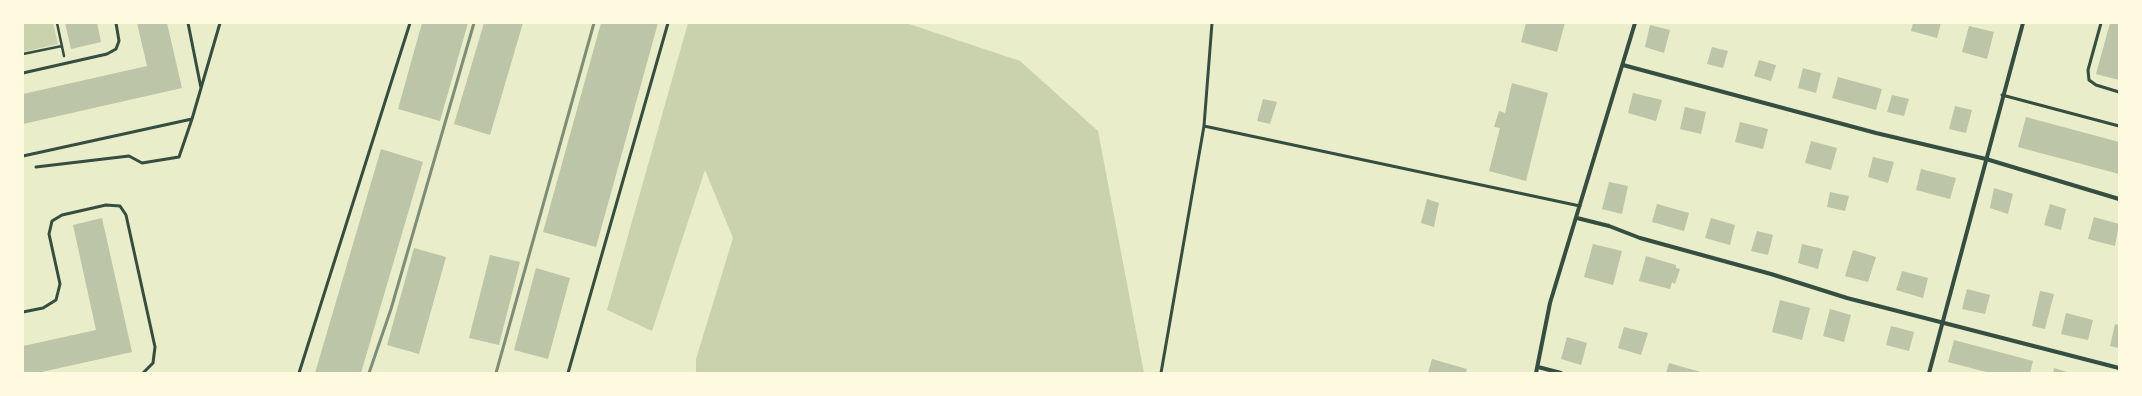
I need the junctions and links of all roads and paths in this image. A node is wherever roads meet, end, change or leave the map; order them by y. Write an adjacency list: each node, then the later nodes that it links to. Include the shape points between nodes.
1 (57, 23): 11 (path)
2 (116, 23): 13 (lane, via 119,41 116,49 107,54)
3 (188, 23): 16 (lane)
4 (220, 23): 16 (lane)
5 (410, 23): 33 (lane)
6 (668, 23): 34 (lane)
7 (1212, 23): 20 (lane)
8 (1635, 23): 14 (street)
9 (2023, 23): 18 (street)
10 (2101, 23): 17 (lane, via 2088,70 2089,80 2096,85)
11 (62, 46): 12 (path); 13 (path)
12 (23, 54)
13 (66, 63): 15 (lane)
14 (1623, 65): 23 (street, via 1876,133); 26 (street)
15 (23, 73)
16 (201, 88): 19 (lane)
17 (2119, 92)
18 (2002, 95): 21 (lane); 23 (street)
19 (192, 119): 22 (lane); 24 (lane, via 179,157 142,164 129,156)
20 (1204, 126): 26 (lane); 35 (lane)
21 (2119, 126)
22 (23, 156)
23 (1986, 159): 25 (street); 29 (street)
24 (36, 167)
25 (2119, 199)
26 (1580, 206): 27 (street)
27 (1577, 218): 29 (street, via 1847,298); 30 (street, via 1550,303)
28 (23, 312): 32 (lane, via 43,308 56,300 60,284 49,234 52,221 106,205 120,206 126,215 155,347 152,363)
29 (1943, 322): 31 (street); 38 (street)
30 (1538, 367): 36 (street); 37 (street)
31 (2119, 368)
32 (143, 373)
33 (299, 373)
34 (568, 373)
35 (1161, 373)
36 (1536, 373)
37 (1561, 373)
38 (1929, 373)

